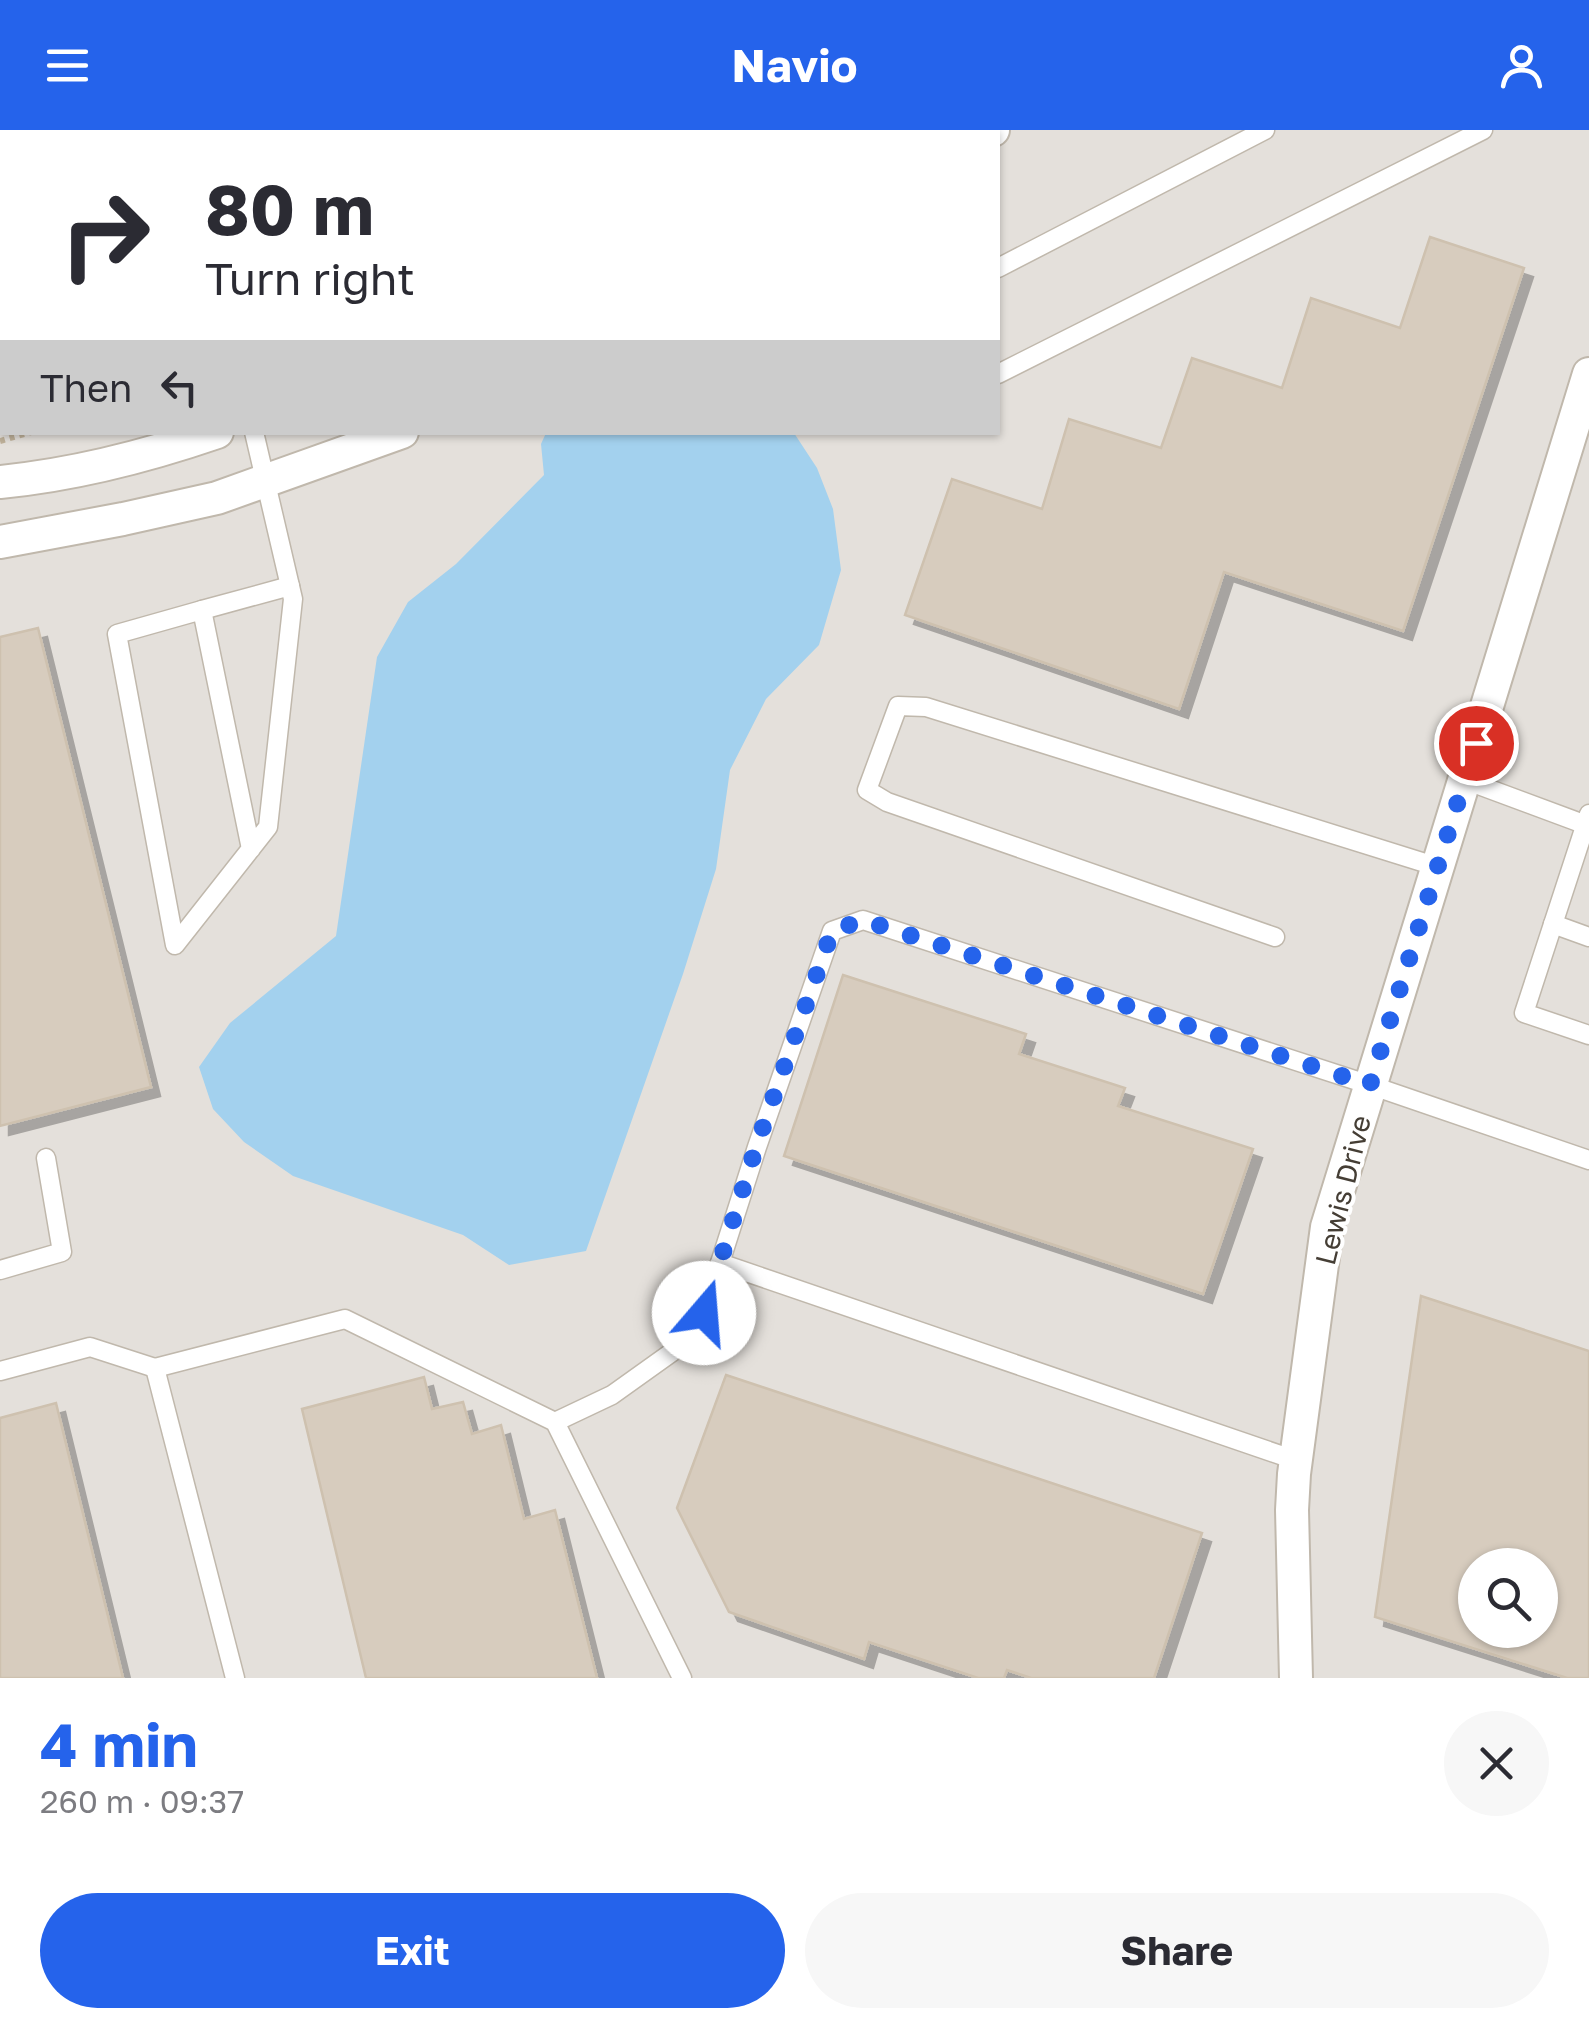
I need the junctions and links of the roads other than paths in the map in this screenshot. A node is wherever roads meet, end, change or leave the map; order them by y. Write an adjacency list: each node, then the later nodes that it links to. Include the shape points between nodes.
1 (1265, 130): 3 (lane)
2 (1483, 130): 4 (lane)
3 (1000, 267)
4 (1000, 373)
5 (1589, 374): 14 (street, Lewis Drive)
6 (208, 435): 10 (street, via 42,478)
7 (255, 435): 9 (lane)
8 (394, 435): 9 (street)
9 (266, 480): 11 (street, via 123,520); 12 (lane)
10 (0, 482)
11 (0, 542)
12 (290, 586): 13 (lane); 16 (lane, via 268,827)
13 (202, 610): 16 (lane); 16 (lane, via 117,634 174,946)
14 (1464, 780): 15 (lane); 17 (street, Lewis Drive)
15 (1588, 822): 18 (lane)
16 (251, 849)
17 (1438, 867): 20 (lane, via 926,707 898,706 867,790); 22 (street, Lewis Drive)
18 (1553, 924): 19 (lane); 21 (lane, via 1524,1013)
19 (1589, 936)
20 (1275, 937)
21 (1589, 1035)
22 (1370, 1085): 24 (lane); 25 (lane, via 863,920 832,931); 30 (street, Lewis Drive, via 1327,1227)
23 (46, 1158): 26 (lane, via 62,1252)
24 (1589, 1160)
25 (720, 1263): 29 (lane, via 704,1313 675,1350 612,1395); 30 (lane)
26 (0, 1270)
27 (154, 1368): 28 (lane, via 90,1347); 29 (lane, via 345,1320); 31 (lane)
28 (0, 1371)
29 (555, 1422): 32 (lane)
30 (1296, 1460): 33 (street, Lewis Drive)
31 (235, 1678)
32 (682, 1678)
33 (1296, 1678)

